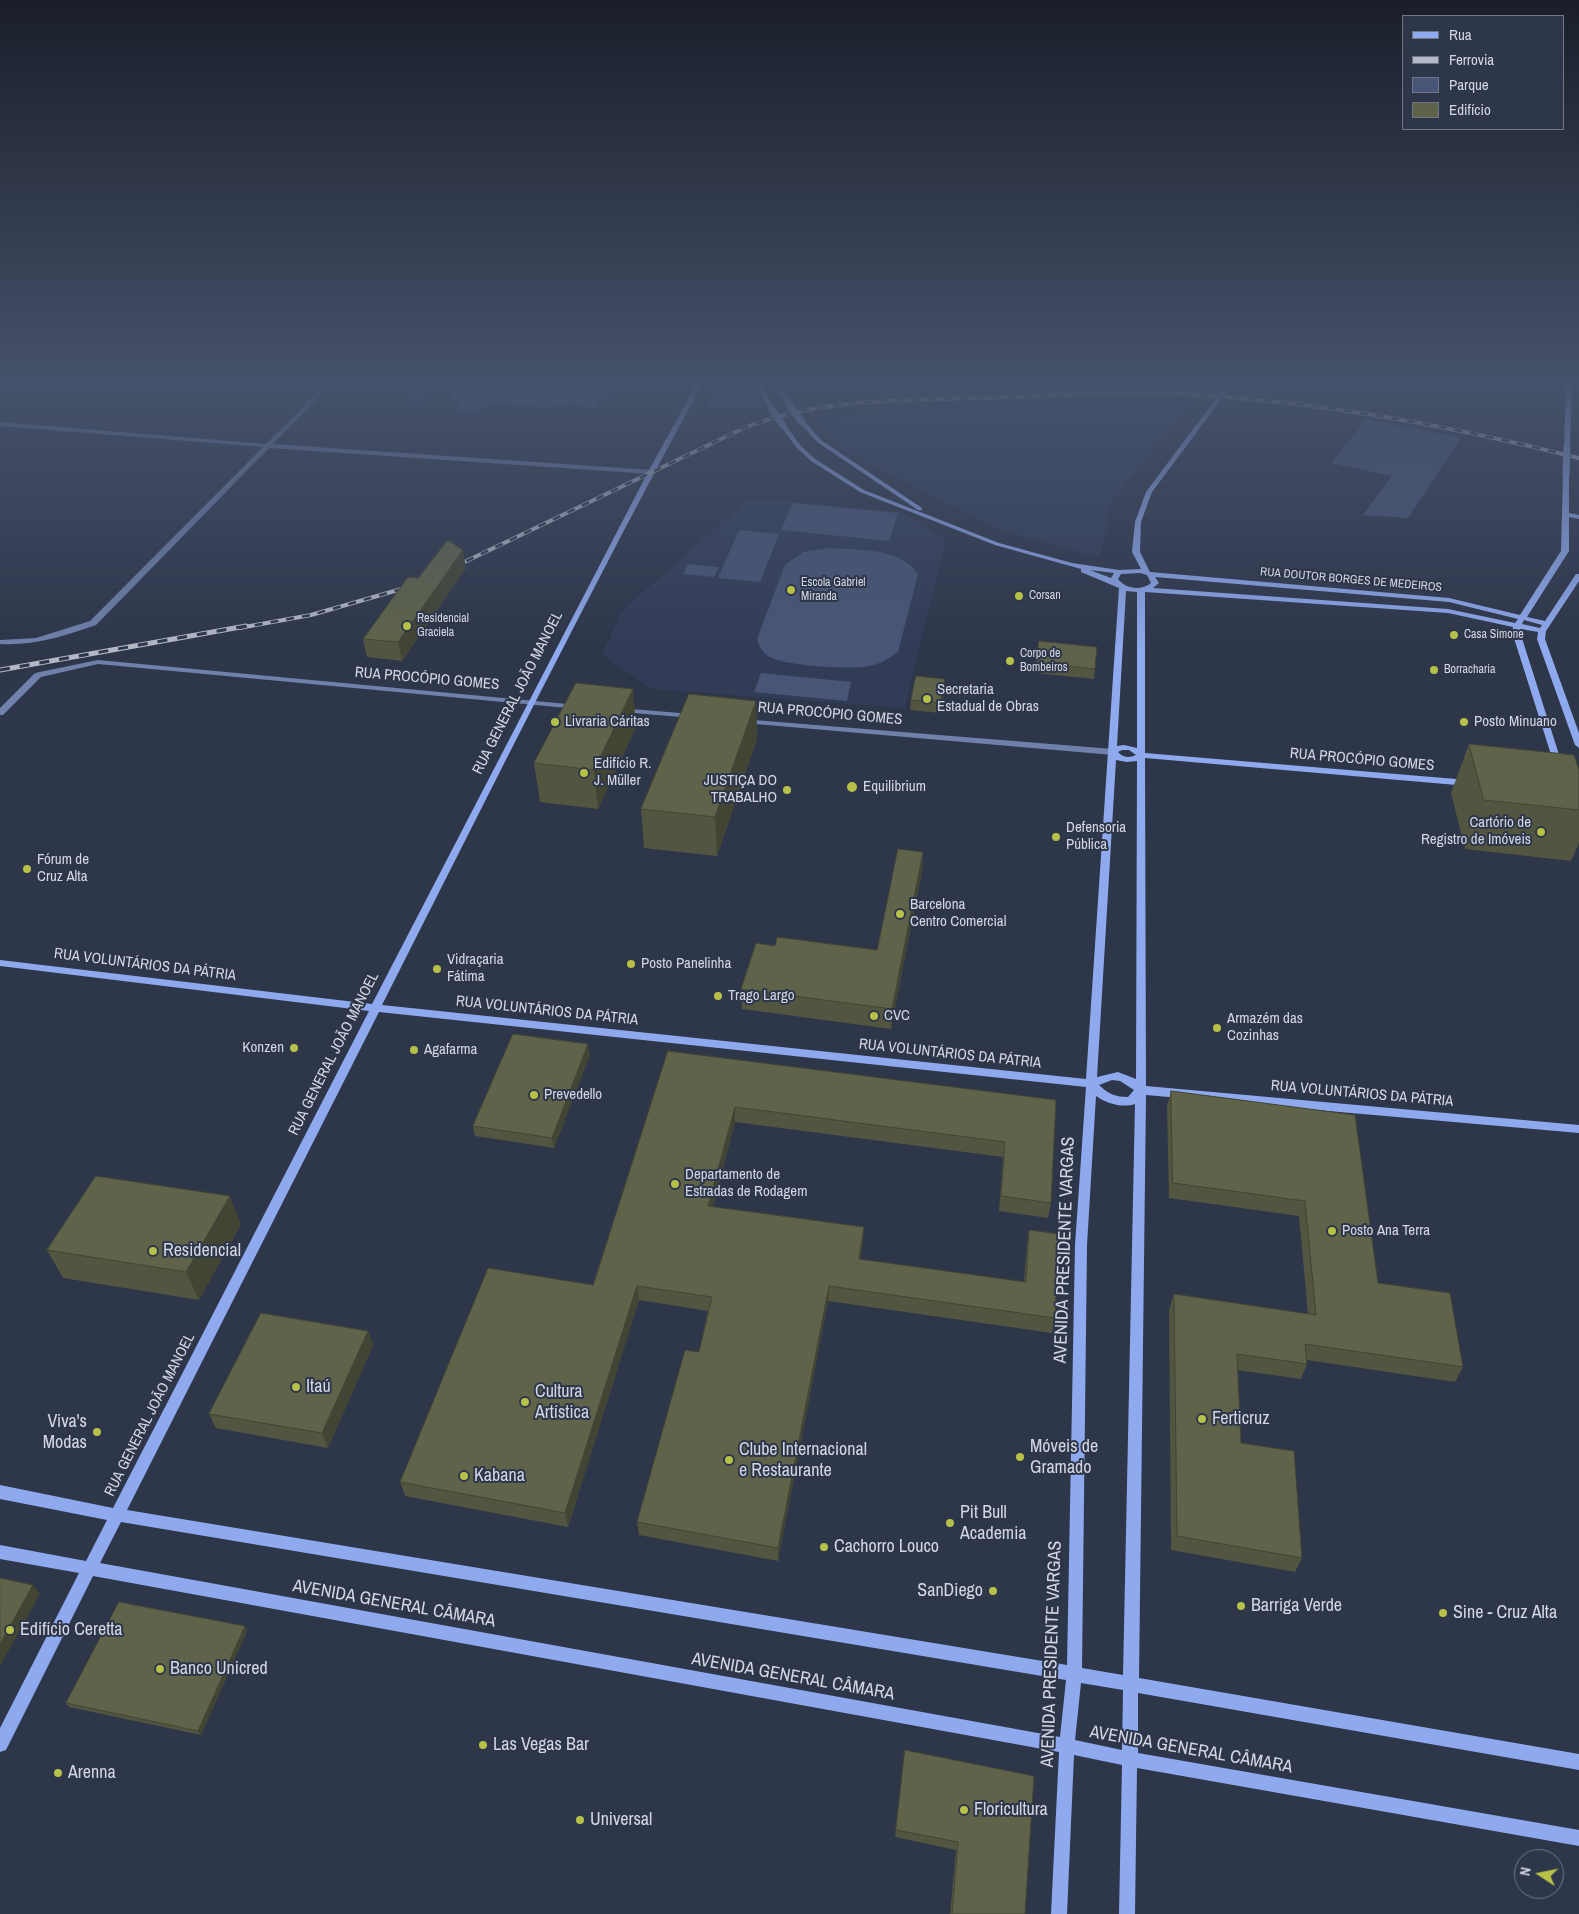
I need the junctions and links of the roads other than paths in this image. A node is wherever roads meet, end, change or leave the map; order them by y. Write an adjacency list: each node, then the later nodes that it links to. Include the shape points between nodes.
1 (244, 470): 21 (street, via 93,623 52,638)
2 (626, 470): 7 (street)
3 (830, 470): 9 (main road, via 862,490)
4 (853, 470): 9 (main road)
5 (1165, 470): 12 (main road, via 1149,492)
6 (1566, 470): 8 (main road, bridge)
7 (651, 472): 22 (main road, RUA GENERAL JOÃO MANOEL)
8 (1566, 514): 10 (main road); 19 (main road, via 1565,551)
9 (931, 517): 11 (main road, via 997,544)
10 (1579, 517)
11 (1072, 564): 12 (main road); 15 (main road)
12 (1128, 564): 13 (main road, RUA DOUTOR BORGES DE MEDEIROS); 13 (main road); 15 (main road, AVENIDA PRESIDENTE VARGAS, via 1115,575)
13 (1148, 574): 16 (main road, via 1155,583); 17 (main road, RUA DOUTOR BORGES DE MEDEIROS)
14 (1579, 576): 20 (main road)
15 (1119, 585): 16 (main road, RUA DOUTOR BORGES DE MEDEIROS); 29 (main road, AVENIDA PRESIDENTE VARGAS)
16 (1143, 590): 18 (main road, RUA DOUTOR BORGES DE MEDEIROS); 30 (main road)
17 (1460, 602): 18 (main road); 19 (main road, RUA DOUTOR BORGES DE MEDEIROS)
18 (1461, 612): 19 (main road, RUA DOUTOR BORGES DE MEDEIROS)
19 (1520, 621): 20 (main road, RUA DOUTOR BORGES DE MEDEIROS); 31 (main road, via 1517,638)
20 (1545, 628): 28 (main road, via 1542,646)
21 (0, 642)
22 (531, 703): 23 (street, RUA PROCÓPIO GOMES); 25 (street, RUA PROCÓPIO GOMES, via 98,662 38,675); 34 (main road, RUA GENERAL JOÃO MANOEL)
23 (590, 708)
24 (610, 709): 26 (street)
25 (0, 712)
26 (699, 717)
27 (738, 720): 29 (street, RUA PROCÓPIO GOMES)
28 (1579, 744)
29 (1114, 752): 30 (main road, RUA PROCÓPIO GOMES, via 1127,746); 30 (main road, RUA PROCÓPIO GOMES, via 1117,758 1126,761 1135,760); 35 (main road, AVENIDA PRESIDENTE VARGAS)
30 (1142, 754): 32 (main road, RUA PROCÓPIO GOMES); 36 (main road)
31 (1562, 774)
32 (1474, 784)
33 (0, 963): 34 (main road, RUA VOLUNTÁRIOS DA PÁTRIA)
34 (376, 1008): 35 (main road, RUA VOLUNTÁRIOS DA PÁTRIA); 39 (main road, RUA GENERAL JOÃO MANOEL)
35 (1092, 1084): 36 (main road, RUA VOLUNTÁRIOS DA PÁTRIA, via 1107,1076 1121,1076); 36 (main road, via 1101,1095 1116,1101 1131,1101); 42 (main road, AVENIDA PRESIDENTE VARGAS, via 1081,1245)
36 (1141, 1090): 37 (main road, RUA VOLUNTÁRIOS DA PÁTRIA); 43 (main road)
37 (1579, 1129)
38 (0, 1492): 39 (main road)
39 (117, 1515): 41 (main road, RUA GENERAL JOÃO MANOEL); 42 (main road)
40 (0, 1552): 41 (main road, AVENIDA GENERAL CÂMARA)
41 (91, 1568): 44 (main road, RUA GENERAL JOÃO MANOEL); 45 (main road, AVENIDA GENERAL CÂMARA)
42 (1074, 1674): 43 (main road); 45 (main road, AVENIDA PRESIDENTE VARGAS)
43 (1132, 1685): 46 (main road); 47 (main road)
44 (0, 1744)
45 (1067, 1746): 46 (main road, AVENIDA GENERAL CÂMARA); 49 (main road, AVENIDA PRESIDENTE VARGAS)
46 (1129, 1759): 48 (main road, AVENIDA GENERAL CÂMARA); 50 (main road)
47 (1579, 1762)
48 (1579, 1838)
49 (1059, 1914)
50 (1127, 1914)

